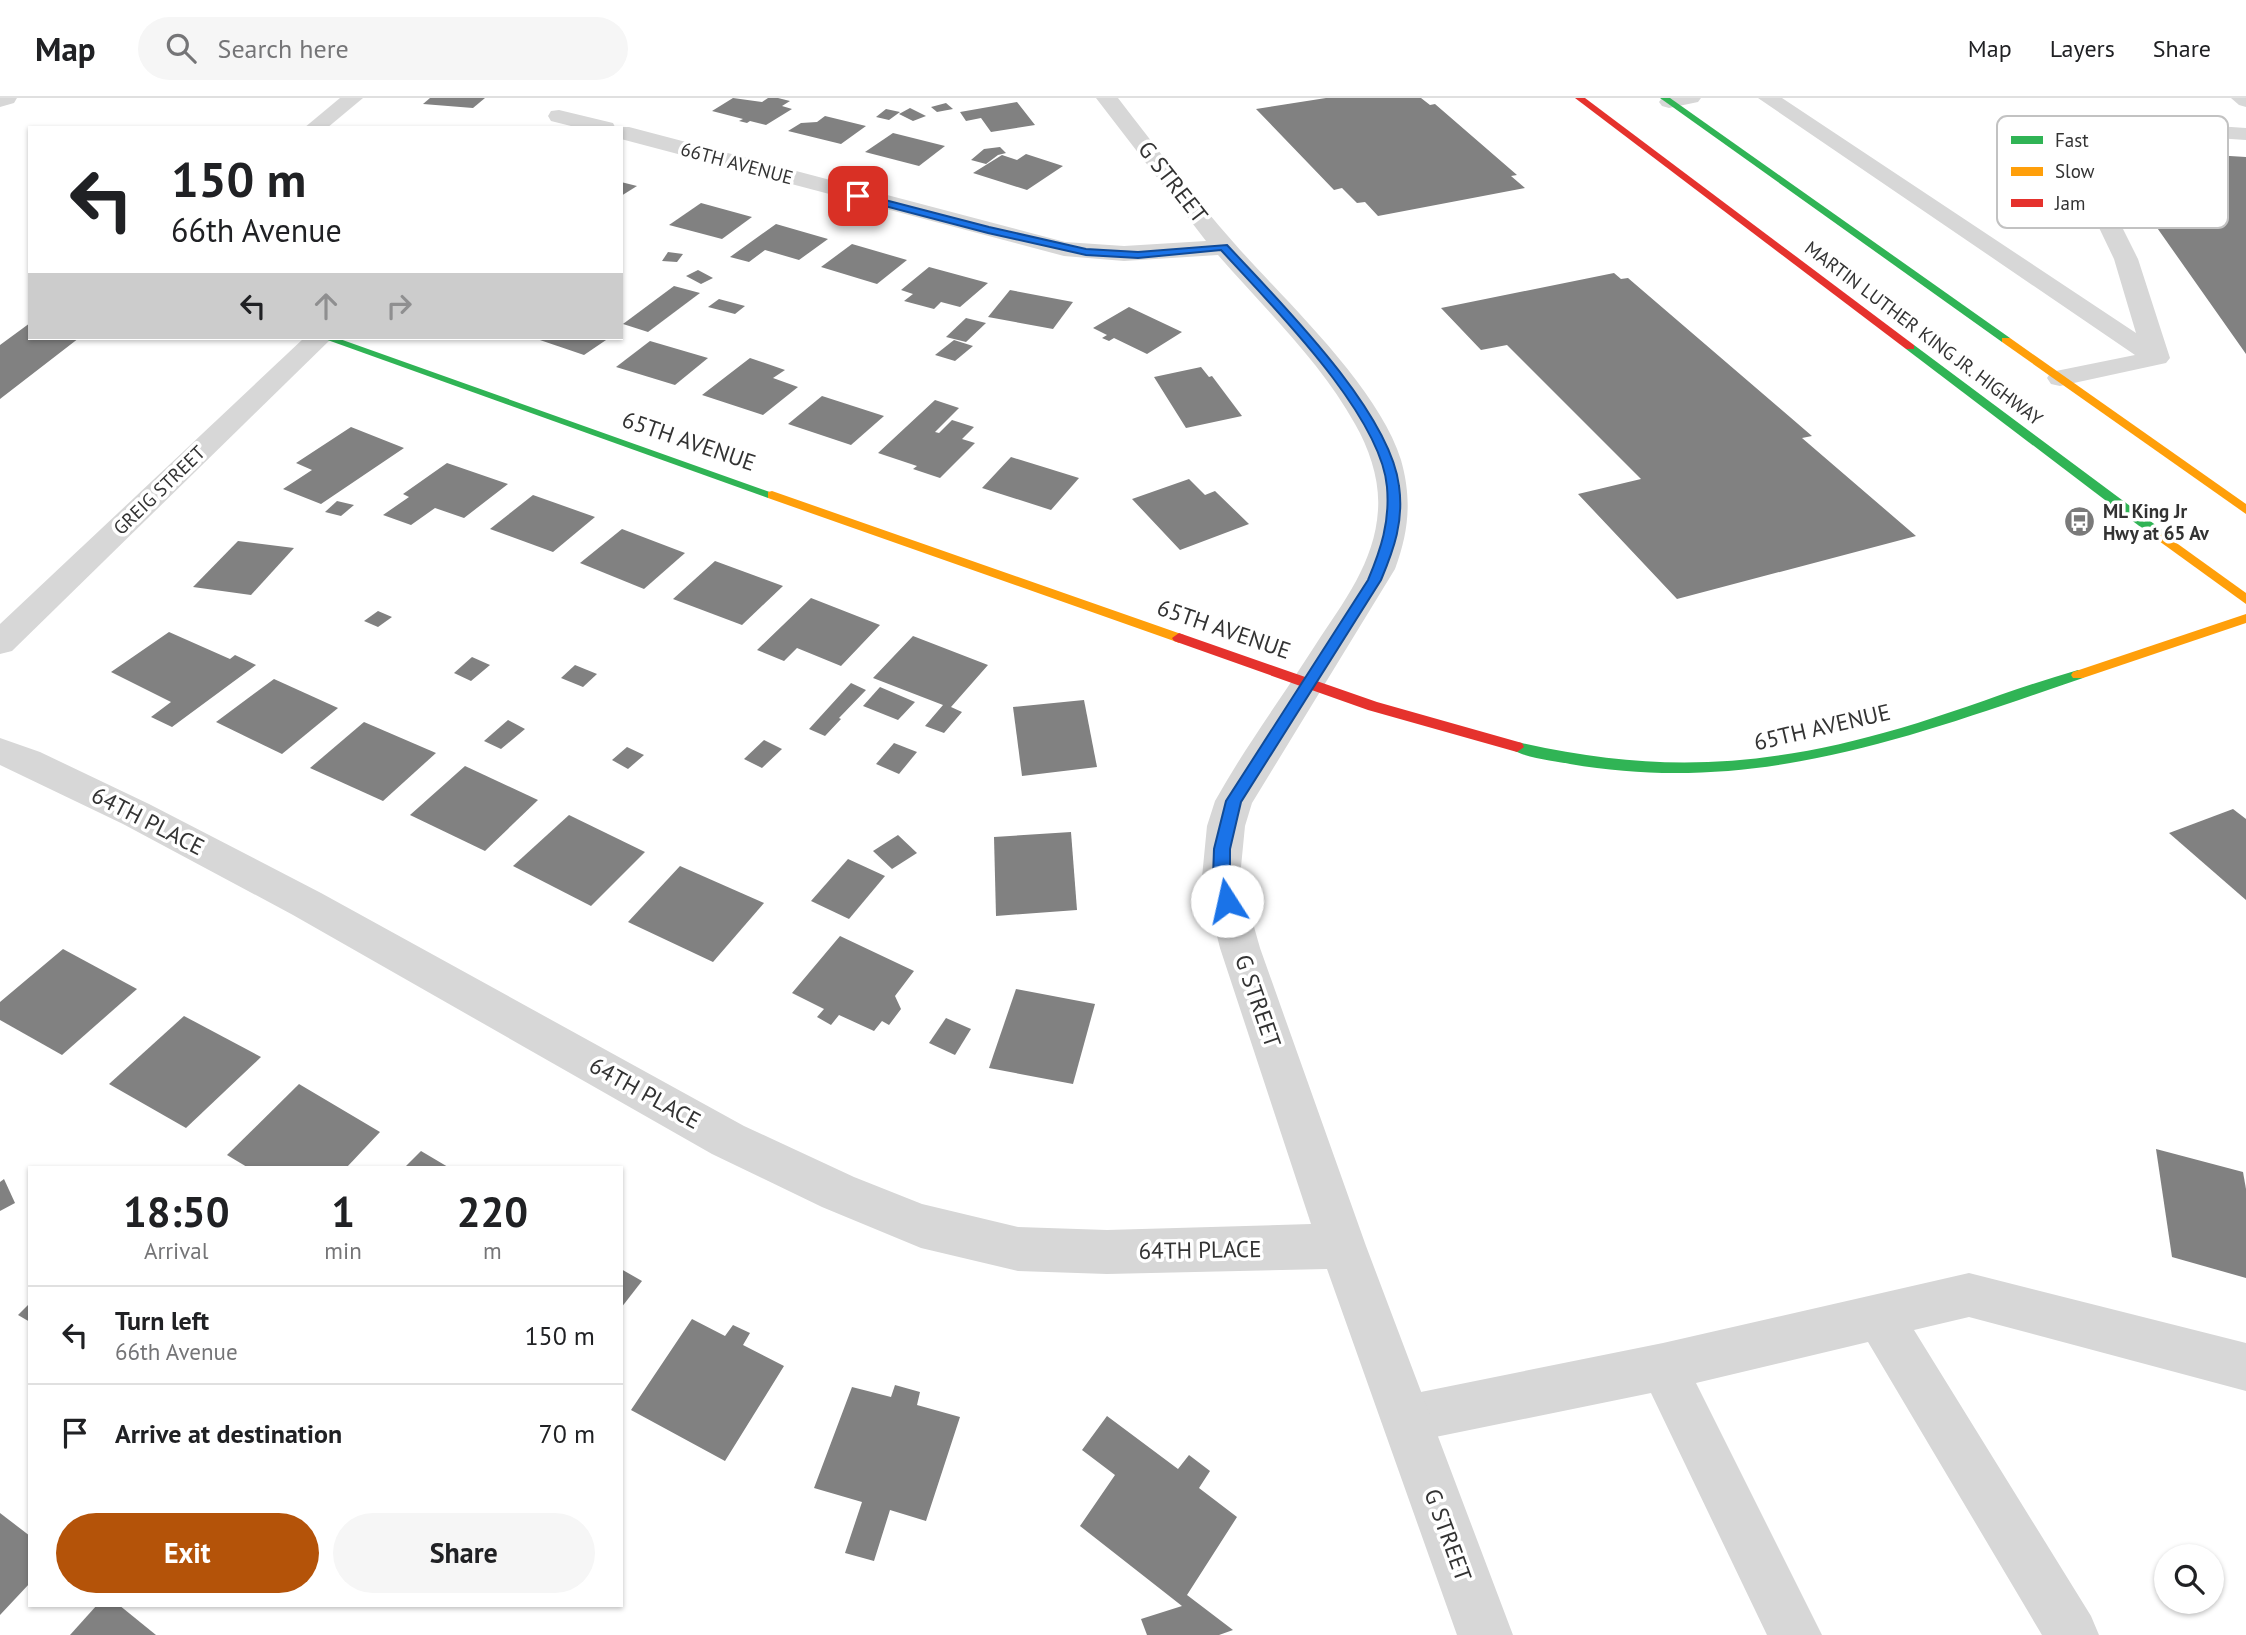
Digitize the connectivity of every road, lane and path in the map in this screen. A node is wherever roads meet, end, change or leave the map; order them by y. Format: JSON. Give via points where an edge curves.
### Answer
{"nodes":[{"id":1,"x":5,"y":98,"type":"edge"},
{"id":2,"x":353,"y":98,"type":"edge"},
{"id":3,"x":578,"y":98,"type":"edge"},
{"id":4,"x":1107,"y":98,"type":"edge"},
{"id":5,"x":1579,"y":98,"type":"edge"},
{"id":6,"x":1691,"y":98,"type":"edge"},
{"id":7,"x":1768,"y":98,"type":"edge"},
{"id":8,"x":2241,"y":98,"type":"edge"},
{"id":9,"x":1666,"y":100,"type":"edge"},
{"id":10,"x":0,"y":101,"type":"edge"},
{"id":11,"x":2246,"y":101,"type":"edge"},
{"id":12,"x":553,"y":122,"type":"edge"},
{"id":13,"x":317,"y":126,"type":"edge"},
{"id":14,"x":588,"y":126,"type":"edge"},
{"id":15,"x":623,"y":133,"type":"edge"},
{"id":16,"x":2228,"y":133,"type":"edge"},
{"id":17,"x":2246,"y":134,"type":"edge"},
{"id":18,"x":2111,"y":228,"type":"edge"},
{"id":19,"x":1223,"y":247,"type":"junction"},
{"id":20,"x":317,"y":340,"type":"edge"},
{"id":21,"x":333,"y":340,"type":"edge"},
{"id":22,"x":2157,"y":358,"type":"junction"},
{"id":23,"x":2060,"y":378,"type":"junction"},
{"id":24,"x":2246,"y":510,"type":"edge"},
{"id":25,"x":2246,"y":600,"type":"edge"},
{"id":26,"x":2246,"y":618,"type":"edge"},
{"id":27,"x":0,"y":643,"type":"edge"},
{"id":28,"x":1309,"y":683,"type":"junction"},
{"id":29,"x":0,"y":751,"type":"edge"},
{"id":30,"x":1342,"y":1246,"type":"junction"},
{"id":31,"x":1879,"y":1316,"type":"junction"},
{"id":32,"x":1663,"y":1367,"type":"junction"},
{"id":33,"x":2246,"y":1367,"type":"edge"},
{"id":34,"x":1406,"y":1419,"type":"junction"},
{"id":35,"x":1485,"y":1635,"type":"edge"},
{"id":36,"x":1795,"y":1635,"type":"edge"},
{"id":37,"x":2072,"y":1635,"type":"edge"}],
"edges":[{"from":1,"to":10,"type":"street"},
{"from":2,"to":13,"type":"lane"},
{"from":3,"to":12,"type":"street"},
{"from":4,"to":19,"type":"street","name":"G STREET"},
{"from":5,"to":25,"type":"main road","name":"MARTIN LUTHER KING JR. HIGHWAY"},
{"from":6,"to":9,"type":"lane"},
{"from":7,"to":22,"type":"lane"},
{"from":8,"to":11,"type":"lane"},
{"from":9,"to":23,"type":"main road","name":"MARTIN LUTHER KING JR. HIGHWAY"},
{"from":12,"to":14,"type":"street"},
{"from":15,"to":19,"type":"street","name":"66TH AVENUE","via":[[1064,248],[1138,255]]},
{"from":16,"to":17,"type":"lane"},
{"from":18,"to":22,"type":"lane","via":[[2126,259]]},
{"from":19,"to":28,"type":"street","name":"G STREET","via":[[1293,323],[1367,416],[1393,487],[1391,540],[1374,580]]},
{"from":20,"to":27,"type":"street","name":"GREIG STREET"},
{"from":21,"to":28,"type":"main road","name":"65TH AVENUE"},
{"from":22,"to":23,"type":"lane"},
{"from":23,"to":24,"type":"main road","name":"MARTIN LUTHER KING JR. HIGHWAY"},
{"from":26,"to":28,"type":"main road","name":"65TH AVENUE","via":[[1926,725],[1819,756],[1749,767],[1642,768],[1561,757],[1418,720]]},
{"from":28,"to":30,"type":"street","name":"G STREET","via":[[1234,801],[1224,838],[1222,877],[1240,948]]},
{"from":29,"to":30,"type":"street","name":"64TH PLACE","via":[[136,814],[307,904],[728,1140],[921,1226],[1018,1249],[1107,1252]]},
{"from":30,"to":34,"type":"street","name":"G STREET"},
{"from":31,"to":32,"type":"lane"},
{"from":31,"to":33,"type":"lane","via":[[1969,1295]]},
{"from":31,"to":37,"type":"lane"},
{"from":32,"to":34,"type":"lane"},
{"from":32,"to":36,"type":"lane"},
{"from":34,"to":35,"type":"street","name":"G STREET"}]}
